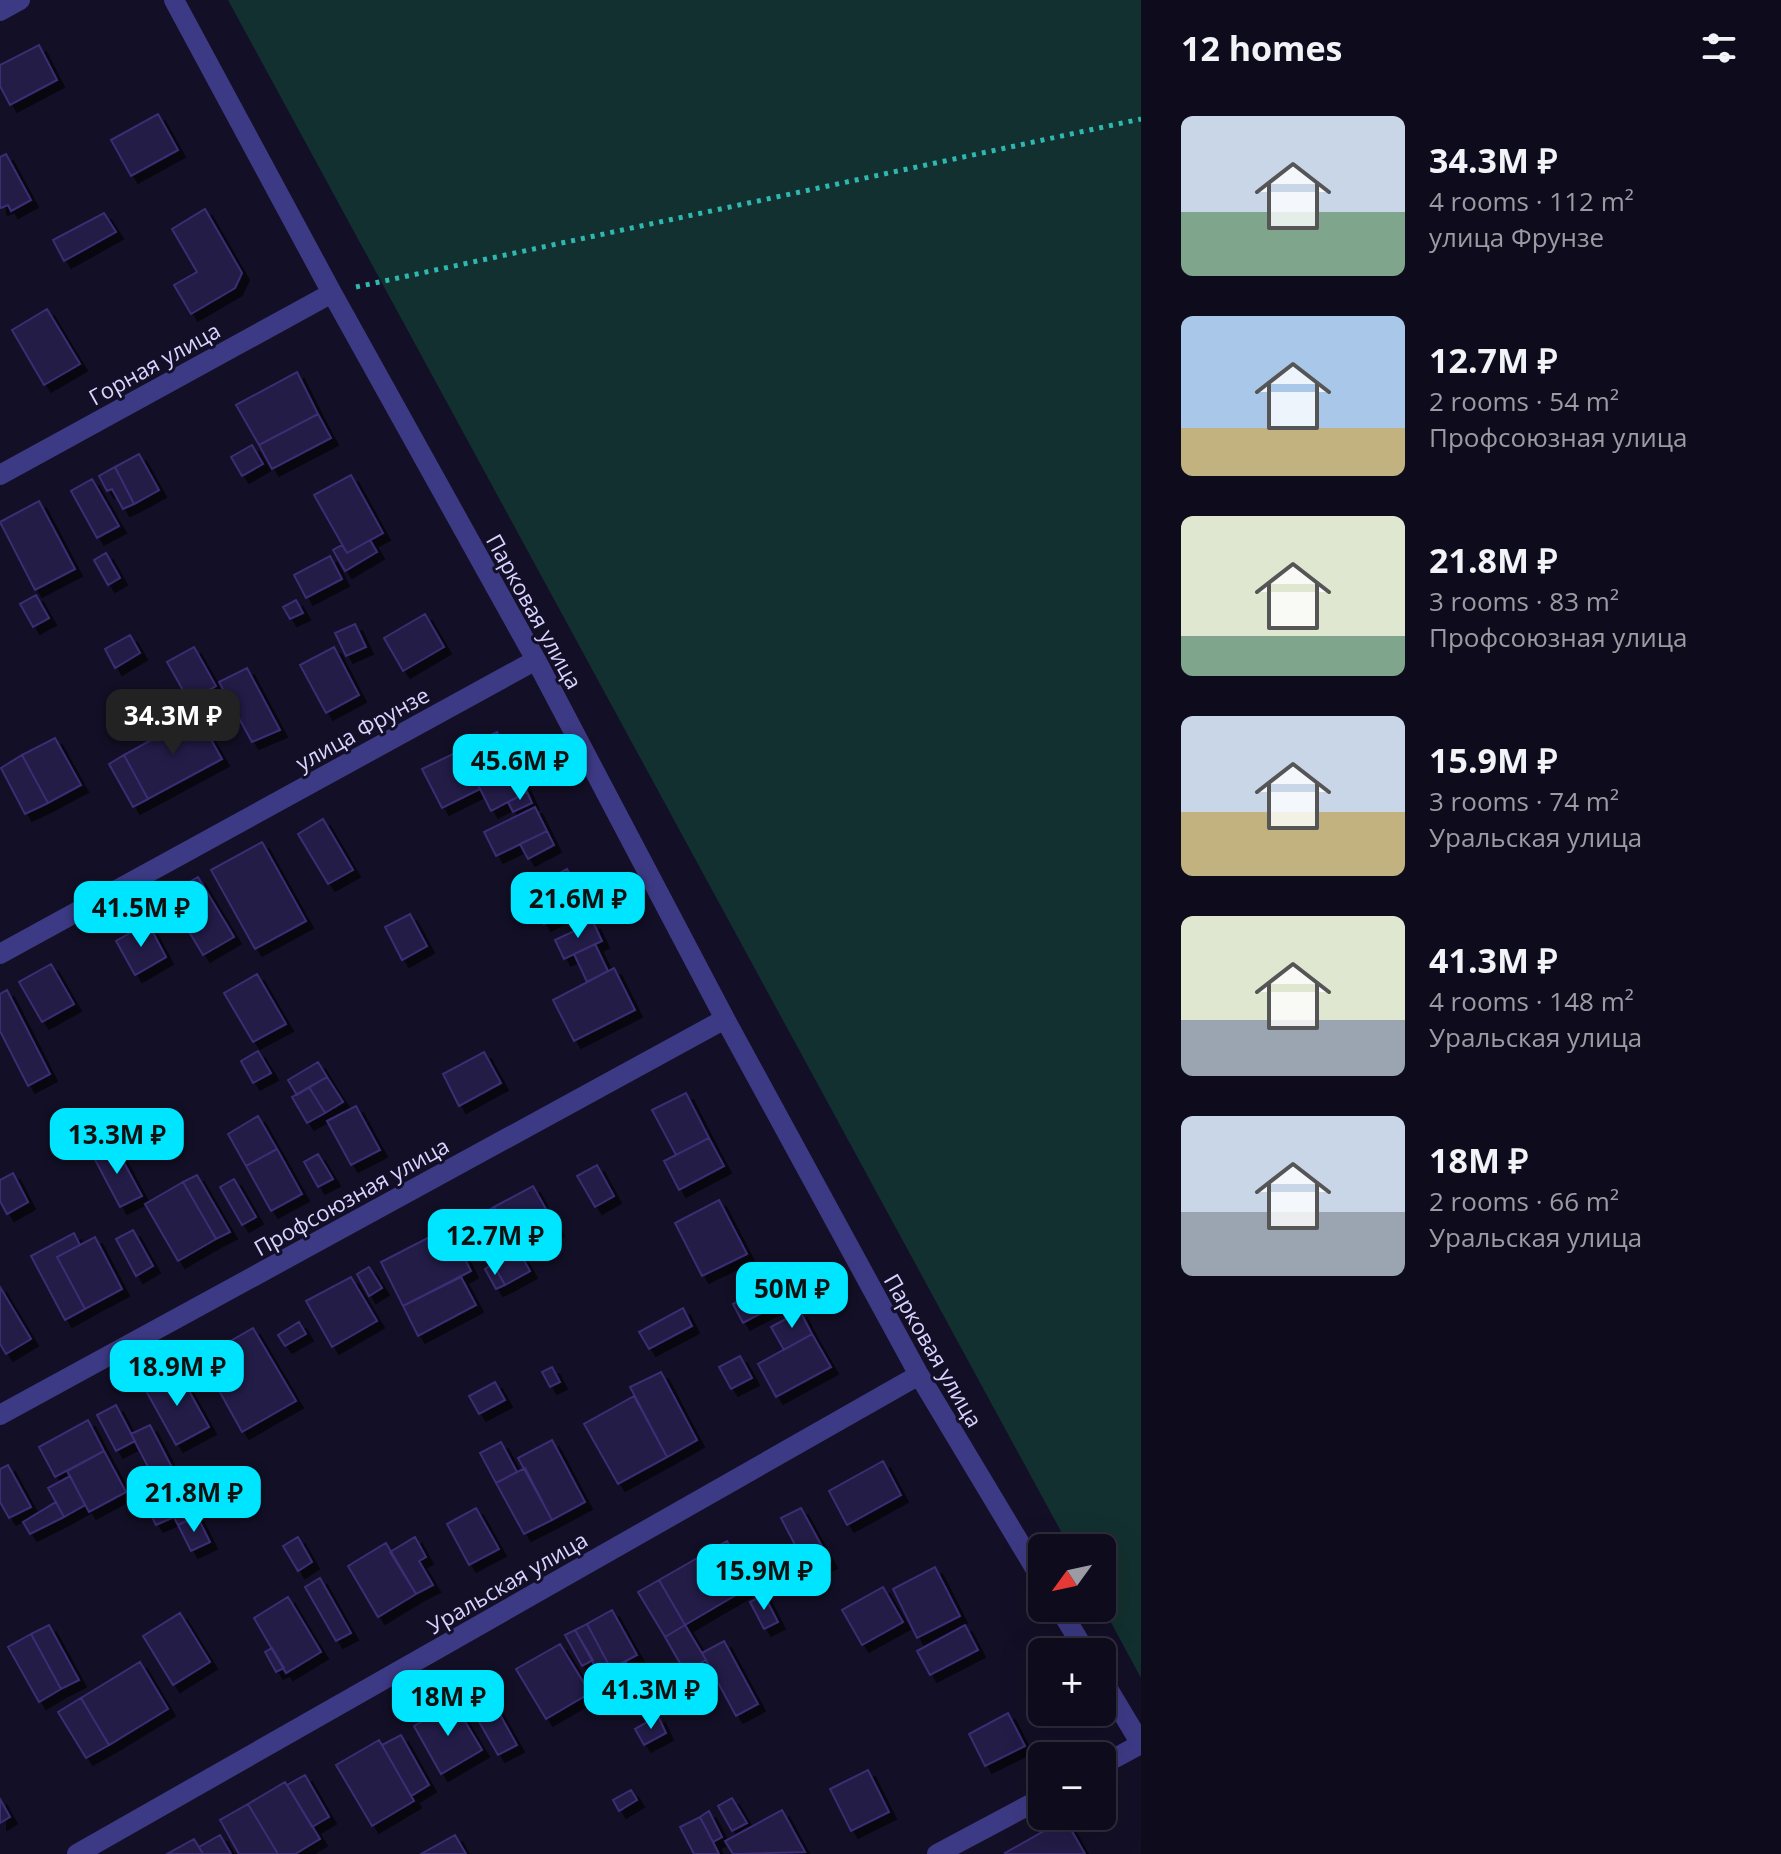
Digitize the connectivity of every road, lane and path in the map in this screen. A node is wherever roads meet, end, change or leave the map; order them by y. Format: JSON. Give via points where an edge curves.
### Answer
{"nodes":[{"id":1,"x":20,"y":0,"type":"edge"},
{"id":2,"x":174,"y":0,"type":"edge"},
{"id":3,"x":0,"y":11,"type":"edge"},
{"id":4,"x":1141,"y":119,"type":"edge"},
{"id":5,"x":332,"y":293,"type":"junction"},
{"id":6,"x":0,"y":475,"type":"edge"},
{"id":7,"x":536,"y":660,"type":"junction"},
{"id":8,"x":0,"y":954,"type":"edge"},
{"id":9,"x":725,"y":1019,"type":"junction"},
{"id":10,"x":919,"y":1375,"type":"junction"},
{"id":11,"x":0,"y":1415,"type":"edge"},
{"id":12,"x":1028,"y":1557,"type":"edge"},
{"id":13,"x":1116,"y":1702,"type":"edge"},
{"id":14,"x":1141,"y":1744,"type":"edge"},
{"id":15,"x":1116,"y":1757,"type":"edge"},
{"id":16,"x":1028,"y":1805,"type":"edge"},
{"id":17,"x":77,"y":1854,"type":"edge"},
{"id":18,"x":937,"y":1854,"type":"edge"}],
"edges":[{"from":1,"to":3,"type":"street"},
{"from":2,"to":5,"type":"street","name":"Парковая улица"},
{"from":4,"to":5,"type":"path"},
{"from":5,"to":6,"type":"street","name":"Горная улица"},
{"from":5,"to":7,"type":"street","name":"Парковая улица"},
{"from":7,"to":8,"type":"street","name":"улица Фрунзе"},
{"from":7,"to":9,"type":"street","name":"Парковая улица"},
{"from":9,"to":10,"type":"street","name":"Парковая улица"},
{"from":9,"to":11,"type":"street","name":"Профсоюзная улица"},
{"from":10,"to":12,"type":"street","name":"Парковая улица"},
{"from":10,"to":17,"type":"street","name":"Уральская улица"},
{"from":13,"to":14,"type":"street"},
{"from":14,"to":15,"type":"street"},
{"from":16,"to":18,"type":"street"}]}
